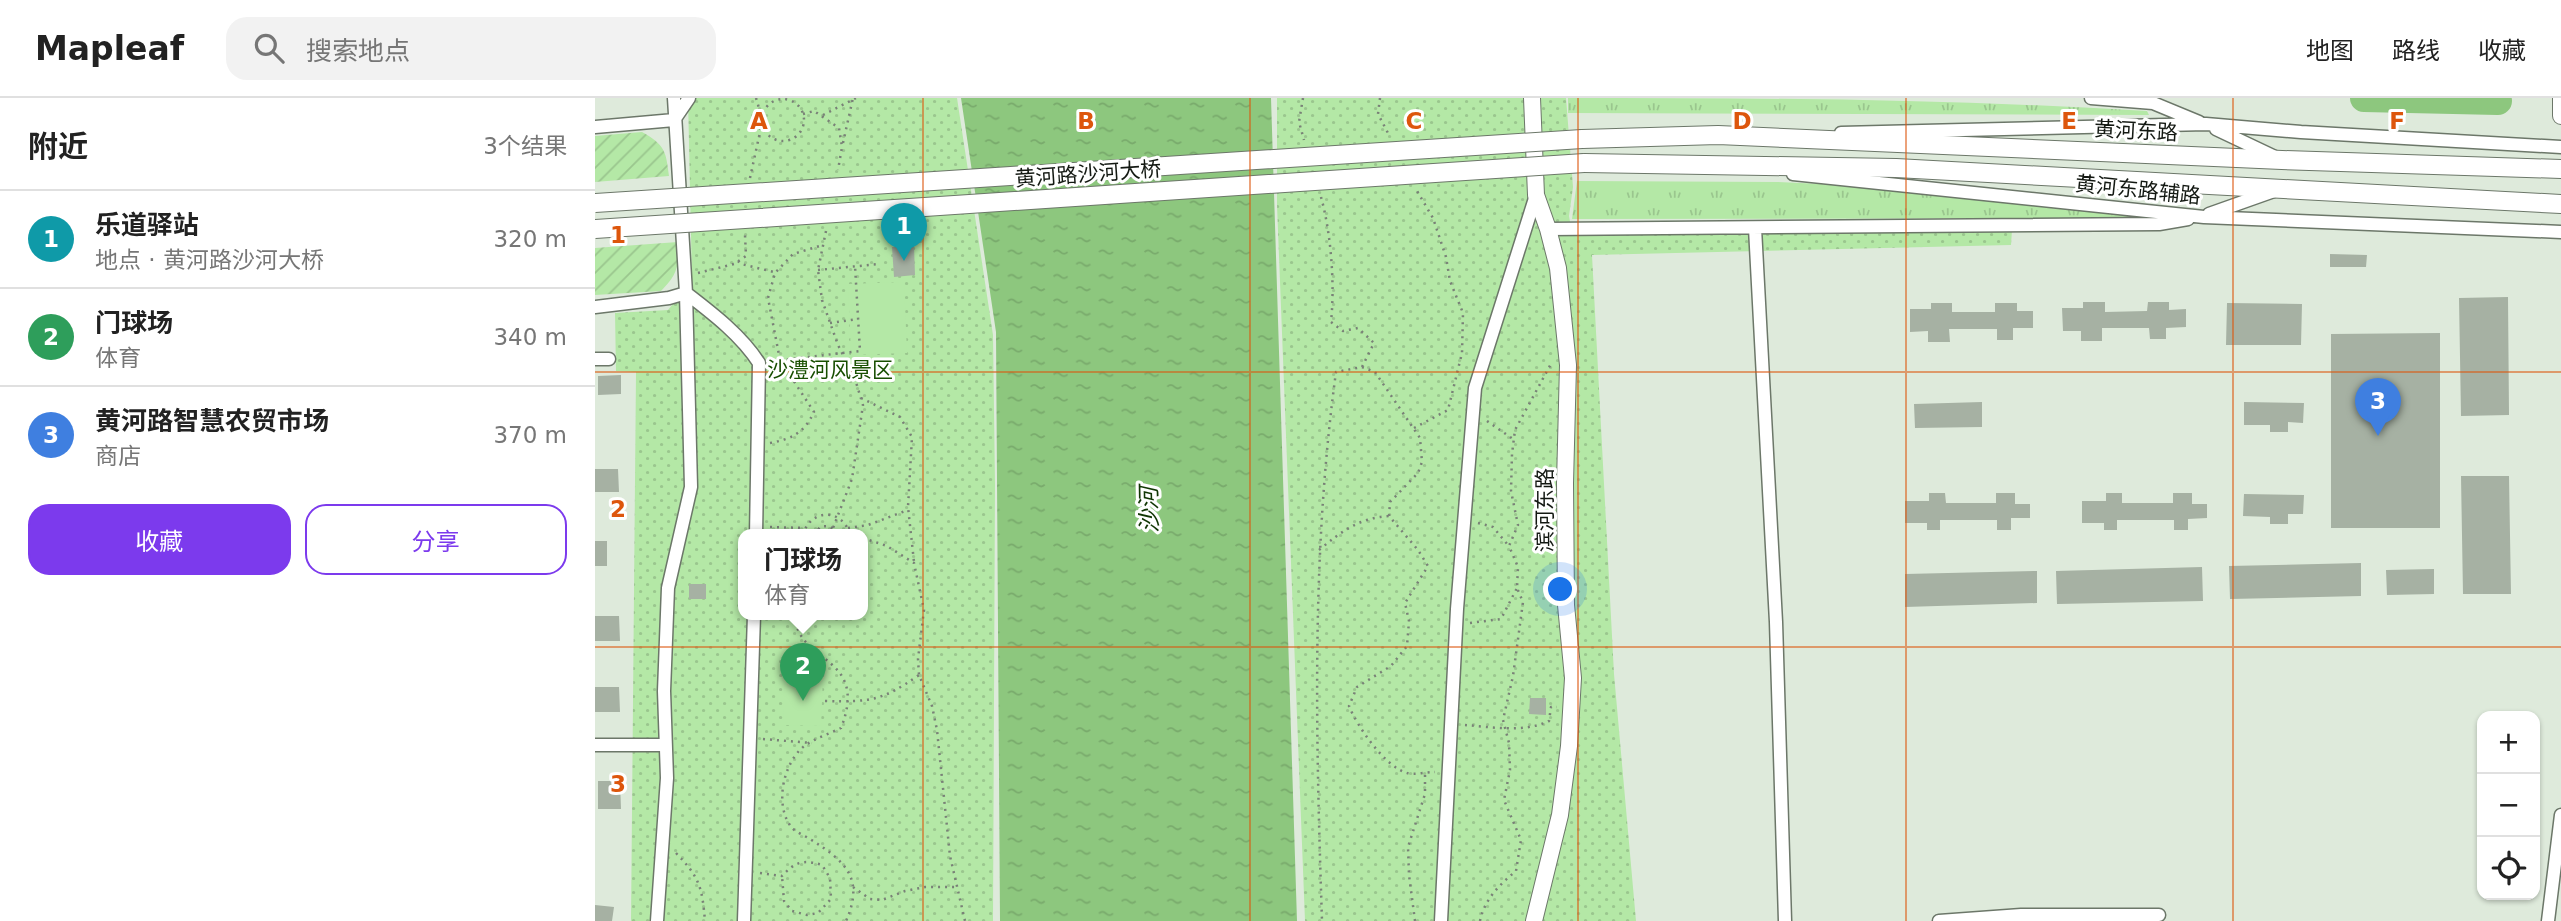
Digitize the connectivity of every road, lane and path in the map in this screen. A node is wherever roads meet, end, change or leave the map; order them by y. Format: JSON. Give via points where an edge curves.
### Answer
{"nodes":[{"id":1,"x":674,"y":98,"type":"edge"},
{"id":2,"x":689,"y":98,"type":"edge"},
{"id":3,"x":757,"y":98,"type":"edge"},
{"id":4,"x":1303,"y":98,"type":"edge"},
{"id":5,"x":1380,"y":98,"type":"edge"},
{"id":6,"x":1532,"y":98,"type":"edge"},
{"id":7,"x":2091,"y":98,"type":"edge"},
{"id":8,"x":2561,"y":98,"type":"edge"},
{"id":9,"x":775,"y":99,"type":"edge"},
{"id":10,"x":854,"y":99,"type":"edge"},
{"id":11,"x":2171,"y":104,"type":"edge"},
{"id":12,"x":803,"y":114,"type":"junction"},
{"id":13,"x":823,"y":115,"type":"junction"},
{"id":14,"x":762,"y":116,"type":"junction"},
{"id":15,"x":2561,"y":116,"type":"edge"},
{"id":16,"x":674,"y":120,"type":"junction"},
{"id":17,"x":762,"y":123,"type":"junction"},
{"id":18,"x":2206,"y":124,"type":"junction"},
{"id":19,"x":595,"y":127,"type":"edge"},
{"id":20,"x":1717,"y":135,"type":"junction"},
{"id":21,"x":1389,"y":136,"type":"dead end"},
{"id":22,"x":1582,"y":139,"type":"joint"},
{"id":23,"x":842,"y":147,"type":"junction"},
{"id":24,"x":2561,"y":147,"type":"edge"},
{"id":25,"x":1306,"y":148,"type":"dead end"},
{"id":26,"x":2282,"y":160,"type":"junction"},
{"id":27,"x":1713,"y":165,"type":"junction"},
{"id":28,"x":2561,"y":170,"type":"edge"},
{"id":29,"x":838,"y":173,"type":"dead end"},
{"id":30,"x":751,"y":174,"type":"dead end"},
{"id":31,"x":1412,"y":181,"type":"dead end"},
{"id":32,"x":1318,"y":186,"type":"dead end"},
{"id":33,"x":2282,"y":188,"type":"junction"},
{"id":34,"x":1536,"y":195,"type":"junction"},
{"id":35,"x":595,"y":203,"type":"edge"},
{"id":36,"x":2561,"y":204,"type":"edge"},
{"id":37,"x":2203,"y":216,"type":"junction"},
{"id":38,"x":828,"y":221,"type":"dead end"},
{"id":39,"x":1755,"y":228,"type":"junction"},
{"id":40,"x":595,"y":229,"type":"edge"},
{"id":41,"x":1548,"y":229,"type":"junction"},
{"id":42,"x":2561,"y":232,"type":"edge"},
{"id":43,"x":745,"y":238,"type":"dead end"},
{"id":44,"x":823,"y":245,"type":"junction"},
{"id":45,"x":738,"y":261,"type":"junction"},
{"id":46,"x":879,"y":264,"type":"dead end"},
{"id":47,"x":855,"y":266,"type":"junction"},
{"id":48,"x":818,"y":270,"type":"junction"},
{"id":49,"x":775,"y":273,"type":"junction"},
{"id":50,"x":686,"y":289,"type":"junction"},
{"id":51,"x":595,"y":307,"type":"edge"},
{"id":52,"x":858,"y":318,"type":"junction"},
{"id":53,"x":830,"y":323,"type":"junction"},
{"id":54,"x":843,"y":353,"type":"junction"},
{"id":55,"x":1567,"y":353,"type":"junction"},
{"id":56,"x":595,"y":359,"type":"edge"},
{"id":57,"x":609,"y":359,"type":"dead end"},
{"id":58,"x":780,"y":360,"type":"junction"},
{"id":59,"x":759,"y":363,"type":"junction"},
{"id":60,"x":1362,"y":367,"type":"junction"},
{"id":61,"x":861,"y":398,"type":"junction"},
{"id":62,"x":1473,"y":411,"type":"junction"},
{"id":63,"x":1414,"y":428,"type":"junction"},
{"id":64,"x":1513,"y":439,"type":"junction"},
{"id":65,"x":758,"y":445,"type":"junction"},
{"id":66,"x":908,"y":510,"type":"junction"},
{"id":67,"x":1389,"y":516,"type":"junction"},
{"id":68,"x":838,"y":517,"type":"junction"},
{"id":69,"x":1464,"y":519,"type":"junction"},
{"id":70,"x":805,"y":528,"type":"joint"},
{"id":71,"x":833,"y":528,"type":"joint"},
{"id":72,"x":848,"y":528,"type":"joint"},
{"id":73,"x":756,"y":529,"type":"edge"},
{"id":74,"x":789,"y":529,"type":"edge"},
{"id":75,"x":819,"y":529,"type":"edge"},
{"id":76,"x":868,"y":540,"type":"edge"},
{"id":77,"x":1509,"y":546,"type":"junction"},
{"id":78,"x":1319,"y":550,"type":"junction"},
{"id":79,"x":914,"y":563,"type":"junction"},
{"id":80,"x":1517,"y":588,"type":"junction"},
{"id":81,"x":754,"y":620,"type":"edge"},
{"id":82,"x":795,"y":620,"type":"edge"},
{"id":83,"x":1456,"y":625,"type":"junction"},
{"id":84,"x":919,"y":675,"type":"junction"},
{"id":85,"x":825,"y":701,"type":"dead end"},
{"id":86,"x":848,"y":701,"type":"junction"},
{"id":87,"x":1571,"y":709,"type":"junction"},
{"id":88,"x":1451,"y":723,"type":"junction"},
{"id":89,"x":1503,"y":728,"type":"junction"},
{"id":90,"x":751,"y":738,"type":"junction"},
{"id":91,"x":812,"y":743,"type":"junction"},
{"id":92,"x":665,"y":745,"type":"junction"},
{"id":93,"x":595,"y":746,"type":"edge"},
{"id":94,"x":1425,"y":772,"type":"junction"},
{"id":95,"x":1449,"y":773,"type":"junction"},
{"id":96,"x":2561,"y":818,"type":"edge"},
{"id":97,"x":664,"y":842,"type":"junction"},
{"id":98,"x":746,"y":872,"type":"junction"},
{"id":99,"x":782,"y":876,"type":"junction"},
{"id":100,"x":853,"y":887,"type":"junction"},
{"id":101,"x":958,"y":887,"type":"junction"},
{"id":102,"x":2159,"y":915,"type":"dead end"},
{"id":103,"x":657,"y":921,"type":"edge"},
{"id":104,"x":705,"y":921,"type":"edge"},
{"id":105,"x":744,"y":921,"type":"edge"},
{"id":106,"x":846,"y":921,"type":"edge"},
{"id":107,"x":965,"y":921,"type":"edge"},
{"id":108,"x":1322,"y":921,"type":"edge"},
{"id":109,"x":1415,"y":921,"type":"edge"},
{"id":110,"x":1441,"y":921,"type":"edge"},
{"id":111,"x":1480,"y":921,"type":"edge"},
{"id":112,"x":1534,"y":921,"type":"edge"},
{"id":113,"x":1785,"y":921,"type":"edge"},
{"id":114,"x":1939,"y":921,"type":"edge"},
{"id":115,"x":2548,"y":921,"type":"edge"}],
"edges":[{"from":1,"to":16,"type":"street"},
{"from":2,"to":16,"type":"street"},
{"from":3,"to":14,"type":"path"},
{"from":4,"to":25,"type":"path","via":[[1299,122]]},
{"from":5,"to":21,"type":"path","via":[[1378,114]]},
{"from":6,"to":34,"type":"street","name":"滨河东路"},
{"from":7,"to":11,"type":"street"},
{"from":8,"to":15,"type":"street"},
{"from":9,"to":12,"type":"path","via":[[795,103]]},
{"from":9,"to":14,"type":"path"},
{"from":10,"to":13,"type":"path"},
{"from":10,"to":23,"type":"path"},
{"from":11,"to":18,"type":"street"},
{"from":12,"to":13,"type":"path","via":[[814,111]]},
{"from":12,"to":17,"type":"path","via":[[799,133],[787,140],[774,139]]},
{"from":13,"to":23,"type":"path","via":[[839,128]]},
{"from":14,"to":17,"type":"path"},
{"from":16,"to":19,"type":"street"},
{"from":16,"to":50,"type":"street"},
{"from":17,"to":30,"type":"path"},
{"from":18,"to":20,"type":"street"},
{"from":18,"to":24,"type":"street"},
{"from":18,"to":26,"type":"street"},
{"from":20,"to":22,"type":"main road","name":"黄河东路"},
{"from":20,"to":26,"type":"main road","name":"黄河东路"},
{"from":22,"to":35,"type":"main road","name":"黄河路沙河大桥","bridge":true},
{"from":23,"to":29,"type":"path"},
{"from":26,"to":28,"type":"main road","name":"黄河东路"},
{"from":27,"to":33,"type":"main road","via":[[1896,168]]},
{"from":27,"to":37,"type":"street","name":"黄河东路辅路"},
{"from":27,"to":40,"type":"main road","name":"黄河路沙河大桥","bridge":true,"via":[[1584,163]]},
{"from":31,"to":63,"type":"path","via":[[1433,218],[1463,313],[1462,353],[1448,410]]},
{"from":32,"to":60,"type":"path","via":[[1334,299],[1331,322],[1343,331],[1358,328],[1374,343]]},
{"from":33,"to":36,"type":"main road"},
{"from":33,"to":37,"type":"street"},
{"from":34,"to":41,"type":"street","name":"滨河东路"},
{"from":34,"to":62,"type":"street","via":[[1475,388]]},
{"from":37,"to":39,"type":"street","via":[[2159,224]]},
{"from":37,"to":42,"type":"street","name":"黄河东路辅路"},
{"from":38,"to":44,"type":"path"},
{"from":39,"to":41,"type":"street"},
{"from":39,"to":113,"type":"street","via":[[1776,622]]},
{"from":41,"to":55,"type":"street","name":"滨河东路","via":[[1558,268]]},
{"from":43,"to":45,"type":"path","via":[[746,256]]},
{"from":44,"to":48,"type":"path"},
{"from":44,"to":49,"type":"path","via":[[793,254]]},
{"from":45,"to":49,"type":"path"},
{"from":45,"to":50,"type":"path","via":[[697,274]]},
{"from":46,"to":47,"type":"path"},
{"from":47,"to":48,"type":"path"},
{"from":47,"to":52,"type":"path"},
{"from":48,"to":53,"type":"path"},
{"from":49,"to":58,"type":"path","via":[[768,298]]},
{"from":50,"to":51,"type":"street","via":[[669,298]]},
{"from":50,"to":59,"type":"street"},
{"from":50,"to":92,"type":"street","via":[[691,487],[668,588]]},
{"from":52,"to":53,"type":"path"},
{"from":52,"to":54,"type":"path","via":[[860,351]]},
{"from":53,"to":54,"type":"path"},
{"from":54,"to":58,"type":"path"},
{"from":54,"to":61,"type":"path"},
{"from":55,"to":64,"type":"path","via":[[1552,361]]},
{"from":55,"to":87,"type":"street","name":"滨河东路","via":[[1566,605]]},
{"from":56,"to":57,"type":"street"},
{"from":58,"to":59,"type":"path"},
{"from":58,"to":65,"type":"path","via":[[814,412],[790,440]]},
{"from":59,"to":65,"type":"street"},
{"from":60,"to":63,"type":"path","via":[[1375,372]]},
{"from":60,"to":78,"type":"path","via":[[1336,373]]},
{"from":61,"to":66,"type":"path","via":[[899,416],[912,437]]},
{"from":61,"to":68,"type":"path","via":[[860,438]]},
{"from":62,"to":64,"type":"path"},
{"from":62,"to":69,"type":"street"},
{"from":63,"to":67,"type":"path","via":[[1420,438],[1422,462],[1390,502]]},
{"from":64,"to":77,"type":"path","via":[[1511,491],[1518,525]]},
{"from":65,"to":73,"type":"street"},
{"from":66,"to":72,"type":"path"},
{"from":66,"to":79,"type":"path"},
{"from":67,"to":78,"type":"path","via":[[1368,517]]},
{"from":67,"to":94,"type":"path","via":[[1428,566],[1405,603],[1407,646],[1391,666],[1357,687],[1349,706],[1357,725],[1381,754],[1406,773]]},
{"from":68,"to":70,"type":"path","via":[[822,514]]},
{"from":68,"to":71,"type":"path"},
{"from":68,"to":72,"type":"path"},
{"from":69,"to":77,"type":"path","via":[[1493,527]]},
{"from":69,"to":83,"type":"street"},
{"from":70,"to":74,"type":"path"},
{"from":71,"to":75,"type":"path"},
{"from":76,"to":79,"type":"path"},
{"from":77,"to":80,"type":"path","via":[[1518,567]]},
{"from":78,"to":108,"type":"path","via":[[1316,738]]},
{"from":79,"to":84,"type":"path","via":[[924,610]]},
{"from":80,"to":83,"type":"path","via":[[1501,619]]},
{"from":80,"to":89,"type":"path","via":[[1523,602]]},
{"from":81,"to":90,"type":"street"},
{"from":82,"to":86,"type":"path","via":[[803,639],[843,675]]},
{"from":83,"to":88,"type":"street"},
{"from":84,"to":86,"type":"path","via":[[893,693]]},
{"from":84,"to":101,"type":"path","via":[[937,730],[950,856]]},
{"from":85,"to":86,"type":"path"},
{"from":86,"to":91,"type":"path","via":[[841,729]]},
{"from":87,"to":89,"type":"path","via":[[1551,707],[1549,721],[1538,726]]},
{"from":87,"to":112,"type":"street","name":"滨河东路","via":[[1560,815]]},
{"from":88,"to":89,"type":"path"},
{"from":88,"to":95,"type":"street"},
{"from":89,"to":111,"type":"path","via":[[1510,770],[1504,800],[1521,840],[1516,871],[1501,884]]},
{"from":90,"to":91,"type":"path"},
{"from":90,"to":98,"type":"street"},
{"from":91,"to":100,"type":"path","via":[[801,748],[786,773],[783,810],[792,828],[847,867]]},
{"from":92,"to":93,"type":"street"},
{"from":92,"to":97,"type":"street"},
{"from":94,"to":95,"type":"path"},
{"from":94,"to":109,"type":"path","via":[[1425,794],[1408,847]]},
{"from":95,"to":110,"type":"street"},
{"from":96,"to":115,"type":"street"},
{"from":97,"to":103,"type":"street"},
{"from":97,"to":104,"type":"path","via":[[703,889]]},
{"from":98,"to":99,"type":"path"},
{"from":98,"to":105,"type":"street"},
{"from":99,"to":99,"type":"path","via":[[794,863],[822,865],[830,878],[831,899],[818,913],[792,911],[785,901]]},
{"from":100,"to":101,"type":"path","via":[[870,899],[882,900],[925,887]]},
{"from":100,"to":106,"type":"path","via":[[854,904]]},
{"from":101,"to":107,"type":"path"},
{"from":102,"to":114,"type":"street","via":[[2021,915]]}]}
